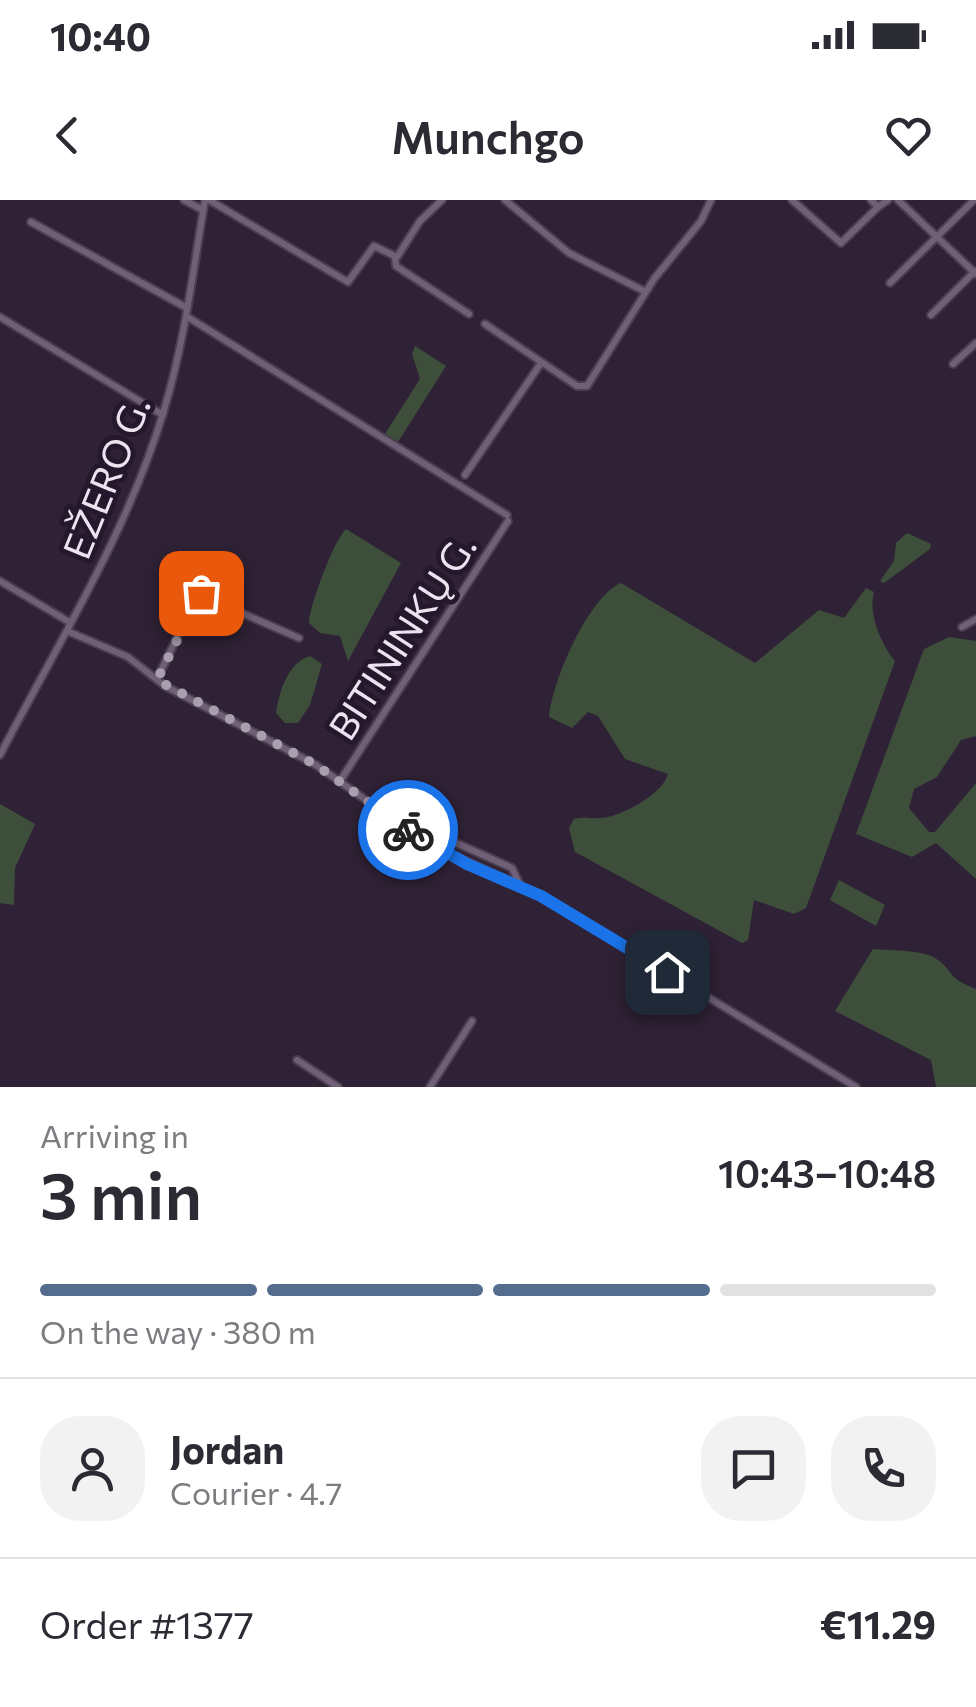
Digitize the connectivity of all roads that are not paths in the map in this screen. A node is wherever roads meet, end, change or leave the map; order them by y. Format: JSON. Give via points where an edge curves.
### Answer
{"nodes":[{"id":1,"x":184,"y":200,"type":"edge"},
{"id":2,"x":207,"y":200,"type":"edge"},
{"id":3,"x":442,"y":200,"type":"edge"},
{"id":4,"x":505,"y":200,"type":"edge"},
{"id":5,"x":711,"y":200,"type":"edge"},
{"id":6,"x":792,"y":200,"type":"edge"},
{"id":7,"x":871,"y":200,"type":"edge"},
{"id":8,"x":888,"y":200,"type":"edge"},
{"id":9,"x":898,"y":200,"type":"edge"},
{"id":10,"x":974,"y":200,"type":"edge"},
{"id":11,"x":878,"y":206,"type":"junction"},
{"id":12,"x":203,"y":210,"type":"junction"},
{"id":13,"x":31,"y":222,"type":"dead end"},
{"id":14,"x":939,"y":236,"type":"junction"},
{"id":15,"x":396,"y":258,"type":"junction"},
{"id":16,"x":975,"y":272,"type":"edge"},
{"id":17,"x":890,"y":283,"type":"dead end"},
{"id":18,"x":646,"y":292,"type":"junction"},
{"id":19,"x":186,"y":312,"type":"junction"},
{"id":20,"x":469,"y":314,"type":"dead end"},
{"id":21,"x":930,"y":315,"type":"dead end"},
{"id":22,"x":0,"y":318,"type":"edge"},
{"id":23,"x":485,"y":324,"type":"dead end"},
{"id":24,"x":976,"y":343,"type":"edge"},
{"id":25,"x":540,"y":364,"type":"junction"},
{"id":26,"x":953,"y":364,"type":"dead end"},
{"id":27,"x":163,"y":415,"type":"junction"},
{"id":28,"x":466,"y":476,"type":"dead end"},
{"id":29,"x":0,"y":580,"type":"edge"},
{"id":30,"x":976,"y":619,"type":"edge"},
{"id":31,"x":72,"y":622,"type":"junction"},
{"id":32,"x":962,"y":627,"type":"dead end"},
{"id":33,"x":67,"y":631,"type":"junction"},
{"id":34,"x":299,"y":638,"type":"dead end"},
{"id":35,"x":157,"y":680,"type":"junction"},
{"id":36,"x":0,"y":755,"type":"edge"},
{"id":37,"x":340,"y":781,"type":"junction"},
{"id":38,"x":392,"y":815,"type":"junction"},
{"id":39,"x":520,"y":885,"type":"junction"},
{"id":40,"x":472,"y":1021,"type":"dead end"},
{"id":41,"x":297,"y":1060,"type":"dead end"},
{"id":42,"x":338,"y":1087,"type":"edge"},
{"id":43,"x":430,"y":1087,"type":"edge"},
{"id":44,"x":856,"y":1087,"type":"edge"}],
"edges":[{"from":1,"to":12,"type":"street"},
{"from":2,"to":12,"type":"street","name":"EŽERO G."},
{"from":2,"to":15,"type":"street","via":[[348,282],[374,246]]},
{"from":3,"to":15,"type":"street"},
{"from":4,"to":18,"type":"street","via":[[569,253]]},
{"from":5,"to":18,"type":"street"},
{"from":6,"to":11,"type":"street","via":[[840,244]]},
{"from":7,"to":11,"type":"street"},
{"from":8,"to":11,"type":"street"},
{"from":9,"to":14,"type":"street"},
{"from":10,"to":14,"type":"street"},
{"from":12,"to":19,"type":"street","name":"EŽERO G."},
{"from":13,"to":19,"type":"street"},
{"from":14,"to":16,"type":"street"},
{"from":14,"to":17,"type":"street"},
{"from":15,"to":20,"type":"street","via":[[396,266]]},
{"from":16,"to":21,"type":"street"},
{"from":18,"to":25,"type":"street","via":[[587,386]]},
{"from":19,"to":27,"type":"street","name":"EŽERO G."},
{"from":19,"to":37,"type":"street","name":"BITININKŲ G.","via":[[507,518]]},
{"from":22,"to":27,"type":"street"},
{"from":23,"to":25,"type":"street"},
{"from":24,"to":26,"type":"street"},
{"from":25,"to":28,"type":"street"},
{"from":27,"to":31,"type":"street","name":"EŽERO G."},
{"from":29,"to":31,"type":"street"},
{"from":30,"to":32,"type":"street"},
{"from":31,"to":33,"type":"street","name":"EŽERO G."},
{"from":33,"to":35,"type":"street","via":[[128,657]]},
{"from":33,"to":36,"type":"street","name":"EŽERO G."},
{"from":34,"to":35,"type":"street","via":[[198,594]]},
{"from":35,"to":37,"type":"street"},
{"from":37,"to":38,"type":"street"},
{"from":38,"to":39,"type":"street","via":[[429,844]]},
{"from":38,"to":39,"type":"street","via":[[512,868]]},
{"from":39,"to":44,"type":"street"},
{"from":40,"to":43,"type":"street"},
{"from":41,"to":42,"type":"street"}]}
